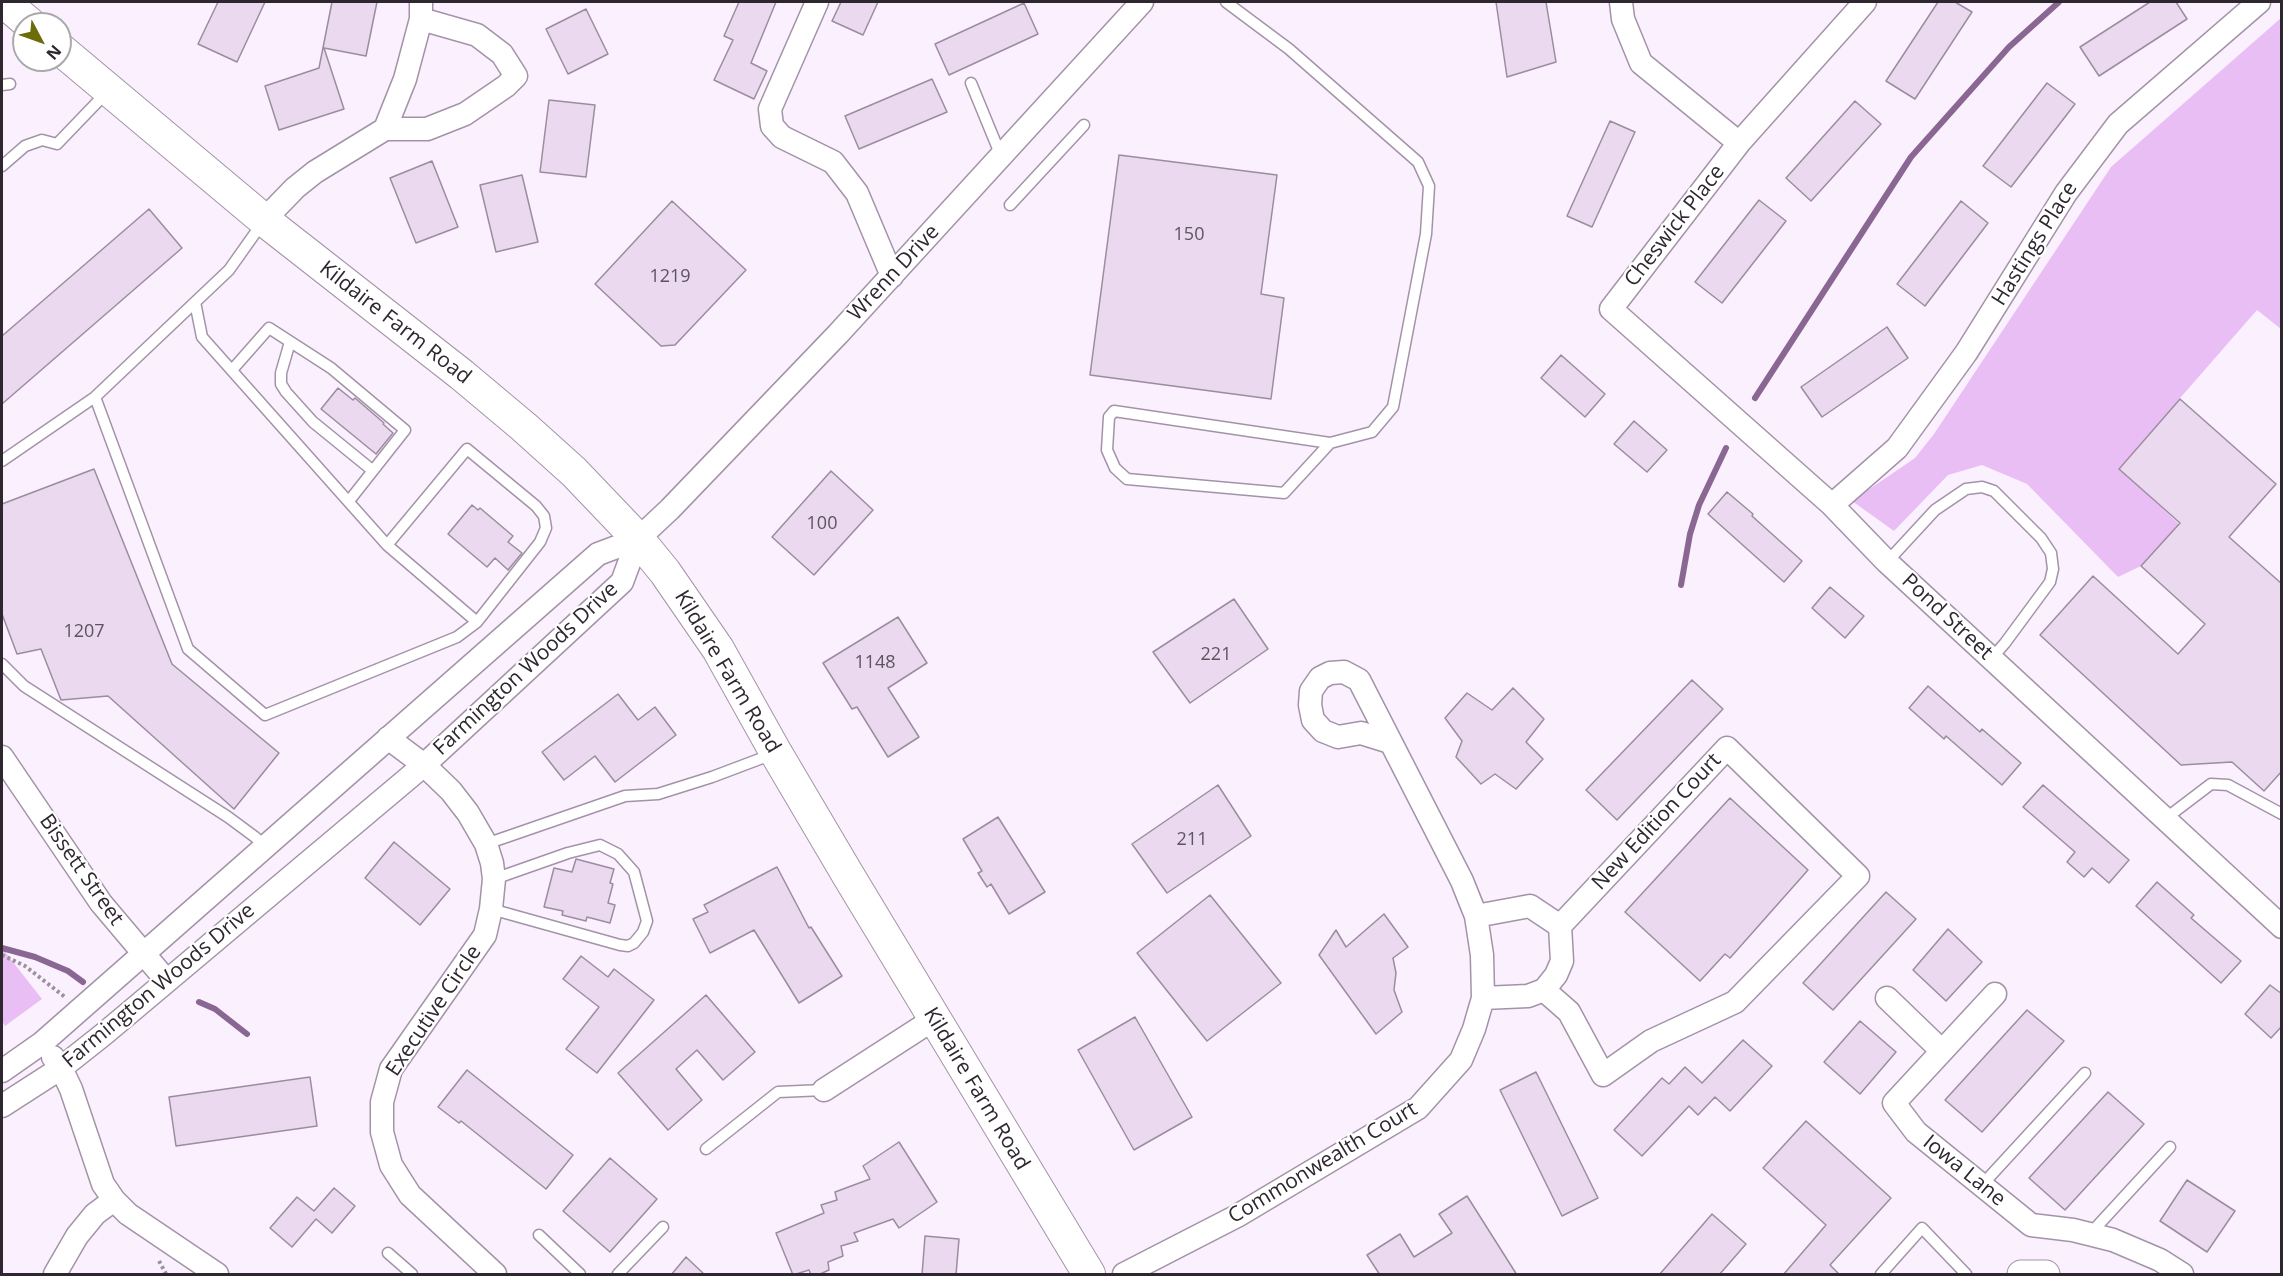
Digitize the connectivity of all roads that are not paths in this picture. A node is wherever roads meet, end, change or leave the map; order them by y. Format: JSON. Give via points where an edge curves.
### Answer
{"nodes":[{"id":1,"x":4,"y":2,"type":"edge"},
{"id":2,"x":817,"y":2,"type":"edge"},
{"id":3,"x":1142,"y":2,"type":"edge"},
{"id":4,"x":1226,"y":2,"type":"edge"},
{"id":5,"x":1621,"y":2,"type":"edge"},
{"id":6,"x":1865,"y":2,"type":"edge"},
{"id":7,"x":2259,"y":2,"type":"edge"},
{"id":8,"x":421,"y":10,"type":"edge"},
{"id":9,"x":16,"y":12,"type":"edge"},
{"id":10,"x":72,"y":59,"type":"edge"},
{"id":11,"x":971,"y":83,"type":"dead end"},
{"id":12,"x":109,"y":91,"type":"junction"},
{"id":13,"x":1084,"y":125,"type":"dead end"},
{"id":14,"x":385,"y":129,"type":"junction"},
{"id":15,"x":1739,"y":143,"type":"junction"},
{"id":16,"x":1001,"y":156,"type":"junction"},
{"id":17,"x":2,"y":166,"type":"edge"},
{"id":18,"x":1010,"y":205,"type":"dead end"},
{"id":19,"x":264,"y":220,"type":"junction"},
{"id":20,"x":892,"y":276,"type":"junction"},
{"id":21,"x":195,"y":302,"type":"junction"},
{"id":22,"x":1611,"y":309,"type":"joint"},
{"id":23,"x":290,"y":342,"type":"junction"},
{"id":24,"x":232,"y":370,"type":"junction"},
{"id":25,"x":95,"y":397,"type":"junction"},
{"id":26,"x":1330,"y":443,"type":"junction"},
{"id":27,"x":2,"y":461,"type":"edge"},
{"id":28,"x":372,"y":470,"type":"junction"},
{"id":29,"x":349,"y":501,"type":"junction"},
{"id":30,"x":1832,"y":505,"type":"junction"},
{"id":31,"x":638,"y":539,"type":"junction"},
{"id":32,"x":387,"y":545,"type":"junction"},
{"id":33,"x":1887,"y":562,"type":"junction"},
{"id":34,"x":477,"y":622,"type":"junction"},
{"id":35,"x":1992,"y":658,"type":"junction"},
{"id":36,"x":2,"y":664,"type":"edge"},
{"id":37,"x":388,"y":738,"type":"junction"},
{"id":38,"x":1390,"y":742,"type":"dead end"},
{"id":39,"x":776,"y":753,"type":"junction"},
{"id":40,"x":2,"y":757,"type":"edge"},
{"id":41,"x":424,"y":765,"type":"junction"},
{"id":42,"x":2282,"y":814,"type":"edge"},
{"id":43,"x":2165,"y":819,"type":"junction"},
{"id":44,"x":486,"y":844,"type":"junction"},
{"id":45,"x":265,"y":846,"type":"junction"},
{"id":46,"x":494,"y":879,"type":"junction"},
{"id":47,"x":491,"y":909,"type":"junction"},
{"id":48,"x":1476,"y":916,"type":"junction"},
{"id":49,"x":2280,"y":921,"type":"edge"},
{"id":50,"x":1560,"y":926,"type":"junction"},
{"id":51,"x":143,"y":954,"type":"junction"},
{"id":52,"x":166,"y":980,"type":"junction"},
{"id":53,"x":1544,"y":990,"type":"junction"},
{"id":54,"x":1995,"y":994,"type":"dead end"},
{"id":55,"x":1483,"y":998,"type":"junction"},
{"id":56,"x":1887,"y":998,"type":"dead end"},
{"id":57,"x":934,"y":1019,"type":"junction"},
{"id":58,"x":42,"y":1043,"type":"junction"},
{"id":59,"x":1942,"y":1051,"type":"junction"},
{"id":60,"x":61,"y":1068,"type":"junction"},
{"id":61,"x":2,"y":1071,"type":"edge"},
{"id":62,"x":2085,"y":1073,"type":"dead end"},
{"id":63,"x":824,"y":1090,"type":"joint"},
{"id":64,"x":2,"y":1106,"type":"edge"},
{"id":65,"x":2170,"y":1147,"type":"dead end"},
{"id":66,"x":706,"y":1149,"type":"dead end"},
{"id":67,"x":1982,"y":1185,"type":"junction"},
{"id":68,"x":114,"y":1200,"type":"junction"},
{"id":69,"x":663,"y":1227,"type":"dead end"},
{"id":70,"x":2090,"y":1234,"type":"junction"},
{"id":71,"x":539,"y":1235,"type":"dead end"},
{"id":72,"x":388,"y":1253,"type":"dead end"},
{"id":73,"x":494,"y":1274,"type":"edge"},
{"id":74,"x":55,"y":1275,"type":"edge"},
{"id":75,"x":217,"y":1275,"type":"edge"},
{"id":76,"x":412,"y":1275,"type":"edge"},
{"id":77,"x":580,"y":1275,"type":"edge"},
{"id":78,"x":618,"y":1275,"type":"edge"},
{"id":79,"x":1089,"y":1275,"type":"edge"},
{"id":80,"x":1124,"y":1275,"type":"edge"},
{"id":81,"x":1881,"y":1275,"type":"edge"},
{"id":82,"x":1966,"y":1275,"type":"edge"},
{"id":83,"x":2022,"y":1275,"type":"edge"},
{"id":84,"x":2046,"y":1275,"type":"edge"},
{"id":85,"x":2182,"y":1275,"type":"edge"}],
"edges":[{"from":1,"to":9,"type":"main road"},
{"from":2,"to":20,"type":"street","via":[[770,109],[772,126],[782,136],[833,162],[857,193]]},
{"from":3,"to":16,"type":"street","name":"Wrenn Drive"},
{"from":4,"to":26,"type":"lane","via":[[1289,49],[1418,162],[1429,186],[1426,234],[1393,407],[1372,432]]},
{"from":5,"to":15,"type":"street","name":"Cheswick Place","via":[[1623,19],[1641,63]]},
{"from":6,"to":15,"type":"street","name":"Cheswick Place"},
{"from":7,"to":30,"type":"street","name":"Hastings Place","via":[[2118,124],[2066,193],[1966,353],[1897,448]]},
{"from":8,"to":14,"type":"street","via":[[405,78]]},
{"from":8,"to":14,"type":"street","via":[[477,35],[502,54],[516,76],[465,114],[427,129]]},
{"from":10,"to":12,"type":"main road","name":"Kildaire Farm Road"},
{"from":11,"to":16,"type":"lane"},
{"from":12,"to":17,"type":"lane","via":[[57,144],[42,140],[25,146]]},
{"from":12,"to":19,"type":"main road","name":"Kildaire Farm Road"},
{"from":13,"to":18,"type":"lane"},
{"from":14,"to":19,"type":"street","via":[[315,172]]},
{"from":15,"to":22,"type":"street","name":"Cheswick Place"},
{"from":16,"to":20,"type":"street","name":"Wrenn Drive"},
{"from":19,"to":21,"type":"lane","via":[[229,270]]},
{"from":19,"to":31,"type":"main road","name":"Kildaire Farm Road","via":[[524,427]]},
{"from":20,"to":31,"type":"street","name":"Wrenn Drive"},
{"from":21,"to":24,"type":"lane","via":[[202,337]]},
{"from":21,"to":25,"type":"lane"},
{"from":22,"to":30,"type":"street","name":"Pond Street"},
{"from":23,"to":24,"type":"lane","via":[[269,328]]},
{"from":23,"to":28,"type":"lane","via":[[281,374],[286,392],[313,422]]},
{"from":23,"to":28,"type":"lane","via":[[331,368],[405,430]]},
{"from":24,"to":29,"type":"lane"},
{"from":25,"to":27,"type":"lane"},
{"from":25,"to":34,"type":"lane","via":[[188,649],[265,715],[457,637]]},
{"from":26,"to":26,"type":"lane","via":[[1284,493],[1127,479],[1114,468],[1107,450],[1109,417],[1114,411]]},
{"from":28,"to":29,"type":"lane"},
{"from":29,"to":32,"type":"lane"},
{"from":30,"to":33,"type":"street","name":"Pond Street"},
{"from":31,"to":37,"type":"street","name":"Farmington Woods Drive","via":[[598,554]]},
{"from":31,"to":39,"type":"main road","name":"Kildaire Farm Road","via":[[718,649]]},
{"from":31,"to":41,"type":"street","name":"Farmington Woods Drive","via":[[622,582]]},
{"from":32,"to":34,"type":"lane"},
{"from":32,"to":34,"type":"lane","via":[[467,449],[536,506],[544,516],[546,528],[540,542]]},
{"from":33,"to":35,"type":"street","name":"Pond Street"},
{"from":33,"to":35,"type":"lane","via":[[1935,510],[1966,489],[1982,487],[1994,491],[2041,538],[2051,553],[2053,569],[2050,582]]},
{"from":35,"to":43,"type":"street","name":"Pond Street"},
{"from":36,"to":45,"type":"lane","via":[[24,686]]},
{"from":37,"to":41,"type":"street","name":"Executive Circle"},
{"from":37,"to":45,"type":"street","name":"Farmington Woods Drive"},
{"from":38,"to":48,"type":"street","name":"Commonwealth Court"},
{"from":39,"to":44,"type":"lane","via":[[658,794],[625,796]]},
{"from":39,"to":57,"type":"main road","name":"Kildaire Farm Road"},
{"from":40,"to":51,"type":"street","name":"Bissett Street","via":[[101,903]]},
{"from":41,"to":44,"type":"street","name":"Executive Circle","via":[[451,791]]},
{"from":41,"to":52,"type":"street","name":"Farmington Woods Drive"},
{"from":42,"to":43,"type":"lane","via":[[2228,785],[2211,784]]},
{"from":43,"to":49,"type":"street","name":"Pond Street"},
{"from":44,"to":46,"type":"street","name":"Executive Circle"},
{"from":45,"to":51,"type":"street","name":"Farmington Woods Drive"},
{"from":46,"to":47,"type":"street","name":"Executive Circle"},
{"from":46,"to":47,"type":"lane","via":[[600,845],[618,854],[634,872],[647,921],[643,932],[628,946]]},
{"from":47,"to":73,"type":"street","name":"Executive Circle","via":[[477,949],[391,1069],[381,1117],[391,1165],[410,1196]]},
{"from":48,"to":50,"type":"street","via":[[1530,906]]},
{"from":48,"to":55,"type":"street","name":"Commonwealth Court"},
{"from":50,"to":53,"type":"street","via":[[1562,961]]},
{"from":50,"to":53,"type":"street","name":"New Edition Court","via":[[1727,748],[1858,876],[1735,1002],[1651,1041],[1603,1075],[1569,1012]]},
{"from":51,"to":52,"type":"street","name":"Bissett Street"},
{"from":51,"to":58,"type":"street","name":"Farmington Woods Drive"},
{"from":52,"to":60,"type":"street","name":"Farmington Woods Drive"},
{"from":53,"to":55,"type":"street","via":[[1528,996]]},
{"from":54,"to":59,"type":"street","name":"Iowa Lane"},
{"from":55,"to":80,"type":"street","name":"Commonwealth Court","via":[[1461,1060],[1418,1108],[1237,1216]]},
{"from":56,"to":59,"type":"street"},
{"from":57,"to":63,"type":"street"},
{"from":57,"to":79,"type":"main road","name":"Kildaire Farm Road"},
{"from":58,"to":60,"type":"street"},
{"from":58,"to":61,"type":"street","name":"Farmington Woods Drive"},
{"from":59,"to":67,"type":"street","name":"Iowa Lane","via":[[1894,1103],[1916,1132]]},
{"from":60,"to":64,"type":"street","name":"Farmington Woods Drive"},
{"from":60,"to":68,"type":"street","via":[[103,1184]]},
{"from":62,"to":67,"type":"lane"},
{"from":63,"to":66,"type":"lane","via":[[778,1092]]},
{"from":65,"to":70,"type":"lane"},
{"from":67,"to":70,"type":"street","name":"Iowa Lane","via":[[2031,1225]]},
{"from":68,"to":74,"type":"street","via":[[83,1228]]},
{"from":68,"to":75,"type":"street","via":[[128,1214]]},
{"from":69,"to":78,"type":"lane"},
{"from":70,"to":85,"type":"street","name":"Iowa Lane","via":[[2160,1260]]},
{"from":71,"to":77,"type":"lane"},
{"from":72,"to":76,"type":"lane"},
{"from":81,"to":82,"type":"lane","via":[[1922,1228]]},
{"from":83,"to":84,"type":"street"}]}
